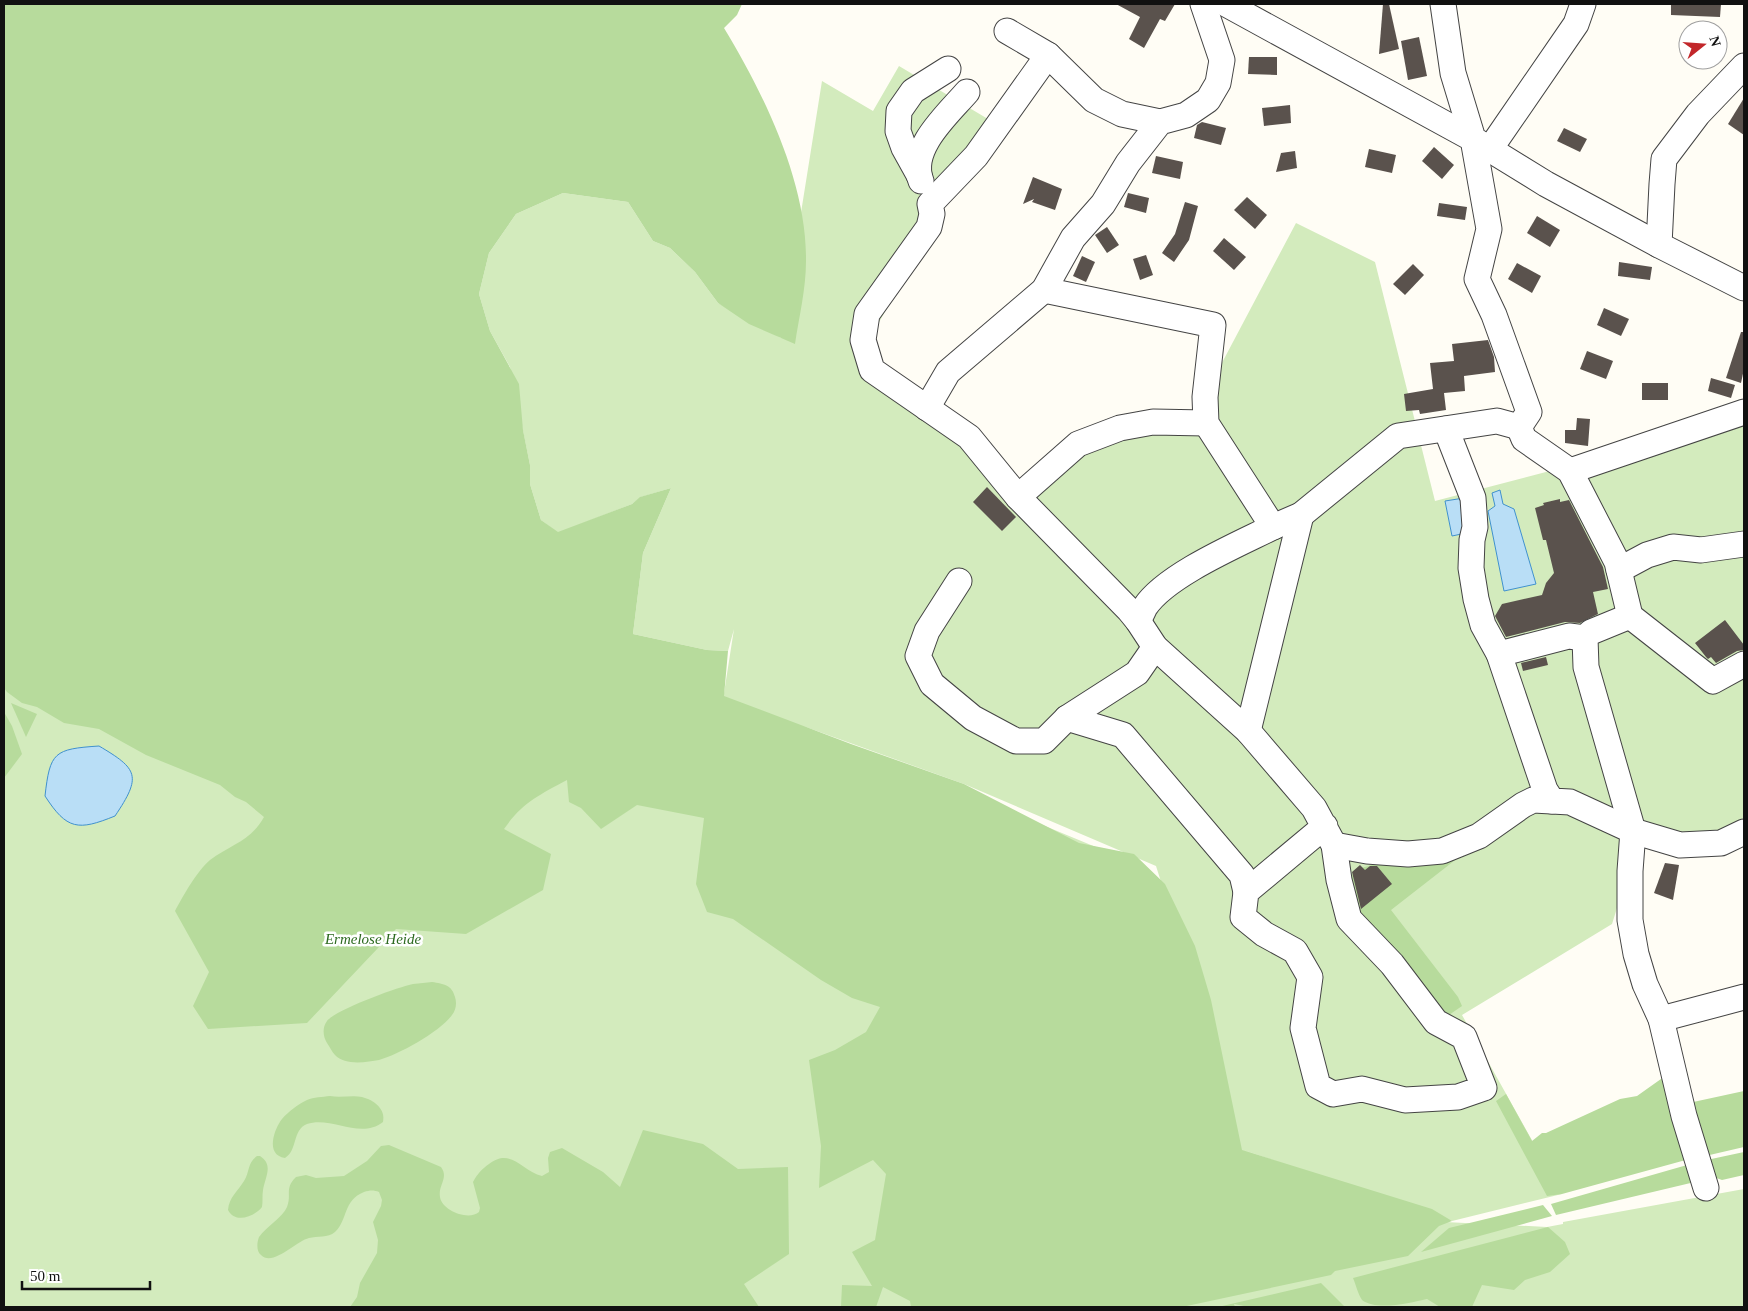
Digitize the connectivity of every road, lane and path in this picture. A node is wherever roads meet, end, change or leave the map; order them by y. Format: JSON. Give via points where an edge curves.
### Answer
{"nodes":[{"id":1,"x":1203,"y":4,"type":"edge"},
{"id":2,"x":1443,"y":4,"type":"edge"},
{"id":3,"x":1583,"y":4,"type":"edge"},
{"id":4,"x":1235,"y":6,"type":"edge"},
{"id":5,"x":1007,"y":31,"type":"dead end"},
{"id":6,"x":1048,"y":55,"type":"junction"},
{"id":7,"x":1744,"y":66,"type":"edge"},
{"id":8,"x":948,"y":69,"type":"dead end"},
{"id":9,"x":967,"y":92,"type":"dead end"},
{"id":10,"x":1160,"y":122,"type":"junction"},
{"id":11,"x":1481,"y":144,"type":"junction"},
{"id":12,"x":919,"y":175,"type":"junction"},
{"id":13,"x":930,"y":204,"type":"junction"},
{"id":14,"x":1659,"y":245,"type":"junction"},
{"id":15,"x":1744,"y":288,"type":"edge"},
{"id":16,"x":1044,"y":290,"type":"junction"},
{"id":17,"x":927,"y":408,"type":"junction"},
{"id":18,"x":1744,"y":412,"type":"edge"},
{"id":19,"x":1206,"y":423,"type":"junction"},
{"id":20,"x":1519,"y":427,"type":"junction"},
{"id":21,"x":1446,"y":429,"type":"junction"},
{"id":22,"x":1570,"y":471,"type":"junction"},
{"id":23,"x":1018,"y":497,"type":"junction"},
{"id":24,"x":1301,"y":515,"type":"junction"},
{"id":25,"x":1273,"y":526,"type":"junction"},
{"id":26,"x":1744,"y":544,"type":"edge"},
{"id":27,"x":1619,"y":570,"type":"junction"},
{"id":28,"x":959,"y":581,"type":"dead end"},
{"id":29,"x":1630,"y":616,"type":"junction"},
{"id":30,"x":1138,"y":621,"type":"junction"},
{"id":31,"x":1585,"y":638,"type":"junction"},
{"id":32,"x":1155,"y":647,"type":"junction"},
{"id":33,"x":1499,"y":654,"type":"junction"},
{"id":34,"x":1744,"y":664,"type":"edge"},
{"id":35,"x":1067,"y":718,"type":"junction"},
{"id":36,"x":1248,"y":731,"type":"junction"},
{"id":37,"x":1552,"y":801,"type":"junction"},
{"id":38,"x":1633,"y":831,"type":"junction"},
{"id":39,"x":1744,"y":832,"type":"edge"},
{"id":40,"x":1330,"y":836,"type":"junction"},
{"id":41,"x":1246,"y":892,"type":"junction"},
{"id":42,"x":1744,"y":996,"type":"edge"},
{"id":43,"x":1661,"y":1019,"type":"junction"},
{"id":44,"x":1706,"y":1188,"type":"dead end"}],
"edges":[{"from":1,"to":10,"type":"lane","via":[[1222,60],[1218,83],[1208,100],[1186,115]]},
{"from":2,"to":11,"type":"lane","via":[[1453,73]]},
{"from":3,"to":11,"type":"lane","via":[[1576,24]]},
{"from":4,"to":11,"type":"lane"},
{"from":5,"to":6,"type":"lane"},
{"from":6,"to":10,"type":"lane","via":[[1094,100],[1122,114]]},
{"from":6,"to":13,"type":"lane","via":[[976,156]]},
{"from":7,"to":14,"type":"lane","via":[[1698,114],[1664,160]]},
{"from":8,"to":12,"type":"lane","via":[[913,91],[899,111],[898,131]]},
{"from":9,"to":12,"type":"lane","via":[[931,134],[918,162]]},
{"from":10,"to":16,"type":"lane","via":[[1102,204],[1073,238]]},
{"from":11,"to":14,"type":"lane","via":[[1546,184]]},
{"from":11,"to":20,"type":"lane","via":[[1489,228],[1477,278],[1529,412]]},
{"from":12,"to":13,"type":"lane"},
{"from":13,"to":17,"type":"lane","via":[[932,214],[928,227],[867,314],[863,340],[872,370]]},
{"from":14,"to":15,"type":"lane"},
{"from":16,"to":17,"type":"lane","via":[[948,372]]},
{"from":16,"to":19,"type":"lane","via":[[1213,325]]},
{"from":17,"to":23,"type":"lane","via":[[969,437]]},
{"from":18,"to":22,"type":"lane"},
{"from":19,"to":23,"type":"lane","via":[[1153,422],[1120,428],[1078,444]]},
{"from":19,"to":25,"type":"lane"},
{"from":20,"to":21,"type":"lane","via":[[1497,421]]},
{"from":20,"to":22,"type":"lane","via":[[1524,439]]},
{"from":21,"to":24,"type":"lane","via":[[1398,436]]},
{"from":21,"to":33,"type":"lane","via":[[1473,498],[1475,528],[1471,568],[1476,599],[1483,625]]},
{"from":22,"to":27,"type":"lane"},
{"from":23,"to":30,"type":"lane"},
{"from":24,"to":25,"type":"lane"},
{"from":24,"to":36,"type":"lane"},
{"from":25,"to":30,"type":"lane","via":[[1214,556],[1164,587],[1146,606]]},
{"from":26,"to":27,"type":"lane","via":[[1701,550],[1673,547],[1647,555]]},
{"from":27,"to":29,"type":"lane"},
{"from":28,"to":35,"type":"lane","via":[[927,630],[918,656],[932,684],[973,718],[1016,741],[1044,741]]},
{"from":29,"to":31,"type":"lane","via":[[1591,632]]},
{"from":29,"to":34,"type":"lane","via":[[1714,681]]},
{"from":30,"to":32,"type":"lane"},
{"from":31,"to":33,"type":"lane","via":[[1569,636]]},
{"from":31,"to":38,"type":"lane","via":[[1586,667]]},
{"from":32,"to":35,"type":"lane","via":[[1137,673]]},
{"from":32,"to":36,"type":"lane"},
{"from":33,"to":37,"type":"lane","via":[[1544,790]]},
{"from":35,"to":41,"type":"lane","via":[[1123,735],[1242,875]]},
{"from":36,"to":40,"type":"lane","via":[[1314,808]]},
{"from":37,"to":38,"type":"lane","via":[[1570,802]]},
{"from":37,"to":40,"type":"lane","via":[[1533,800],[1479,836],[1442,851],[1408,854],[1367,851]]},
{"from":38,"to":39,"type":"lane","via":[[1680,846],[1721,843]]},
{"from":38,"to":43,"type":"lane","via":[[1630,920],[1638,962]]},
{"from":40,"to":41,"type":"lane"},
{"from":40,"to":41,"type":"lane","via":[[1349,919],[1392,964],[1436,1022],[1464,1037],[1484,1088],[1458,1097],[1405,1100],[1362,1089],[1333,1094],[1318,1086],[1302,1028],[1310,977],[1295,951],[1242,917]]},
{"from":42,"to":43,"type":"lane"},
{"from":43,"to":44,"type":"lane","via":[[1684,1116]]}]}
